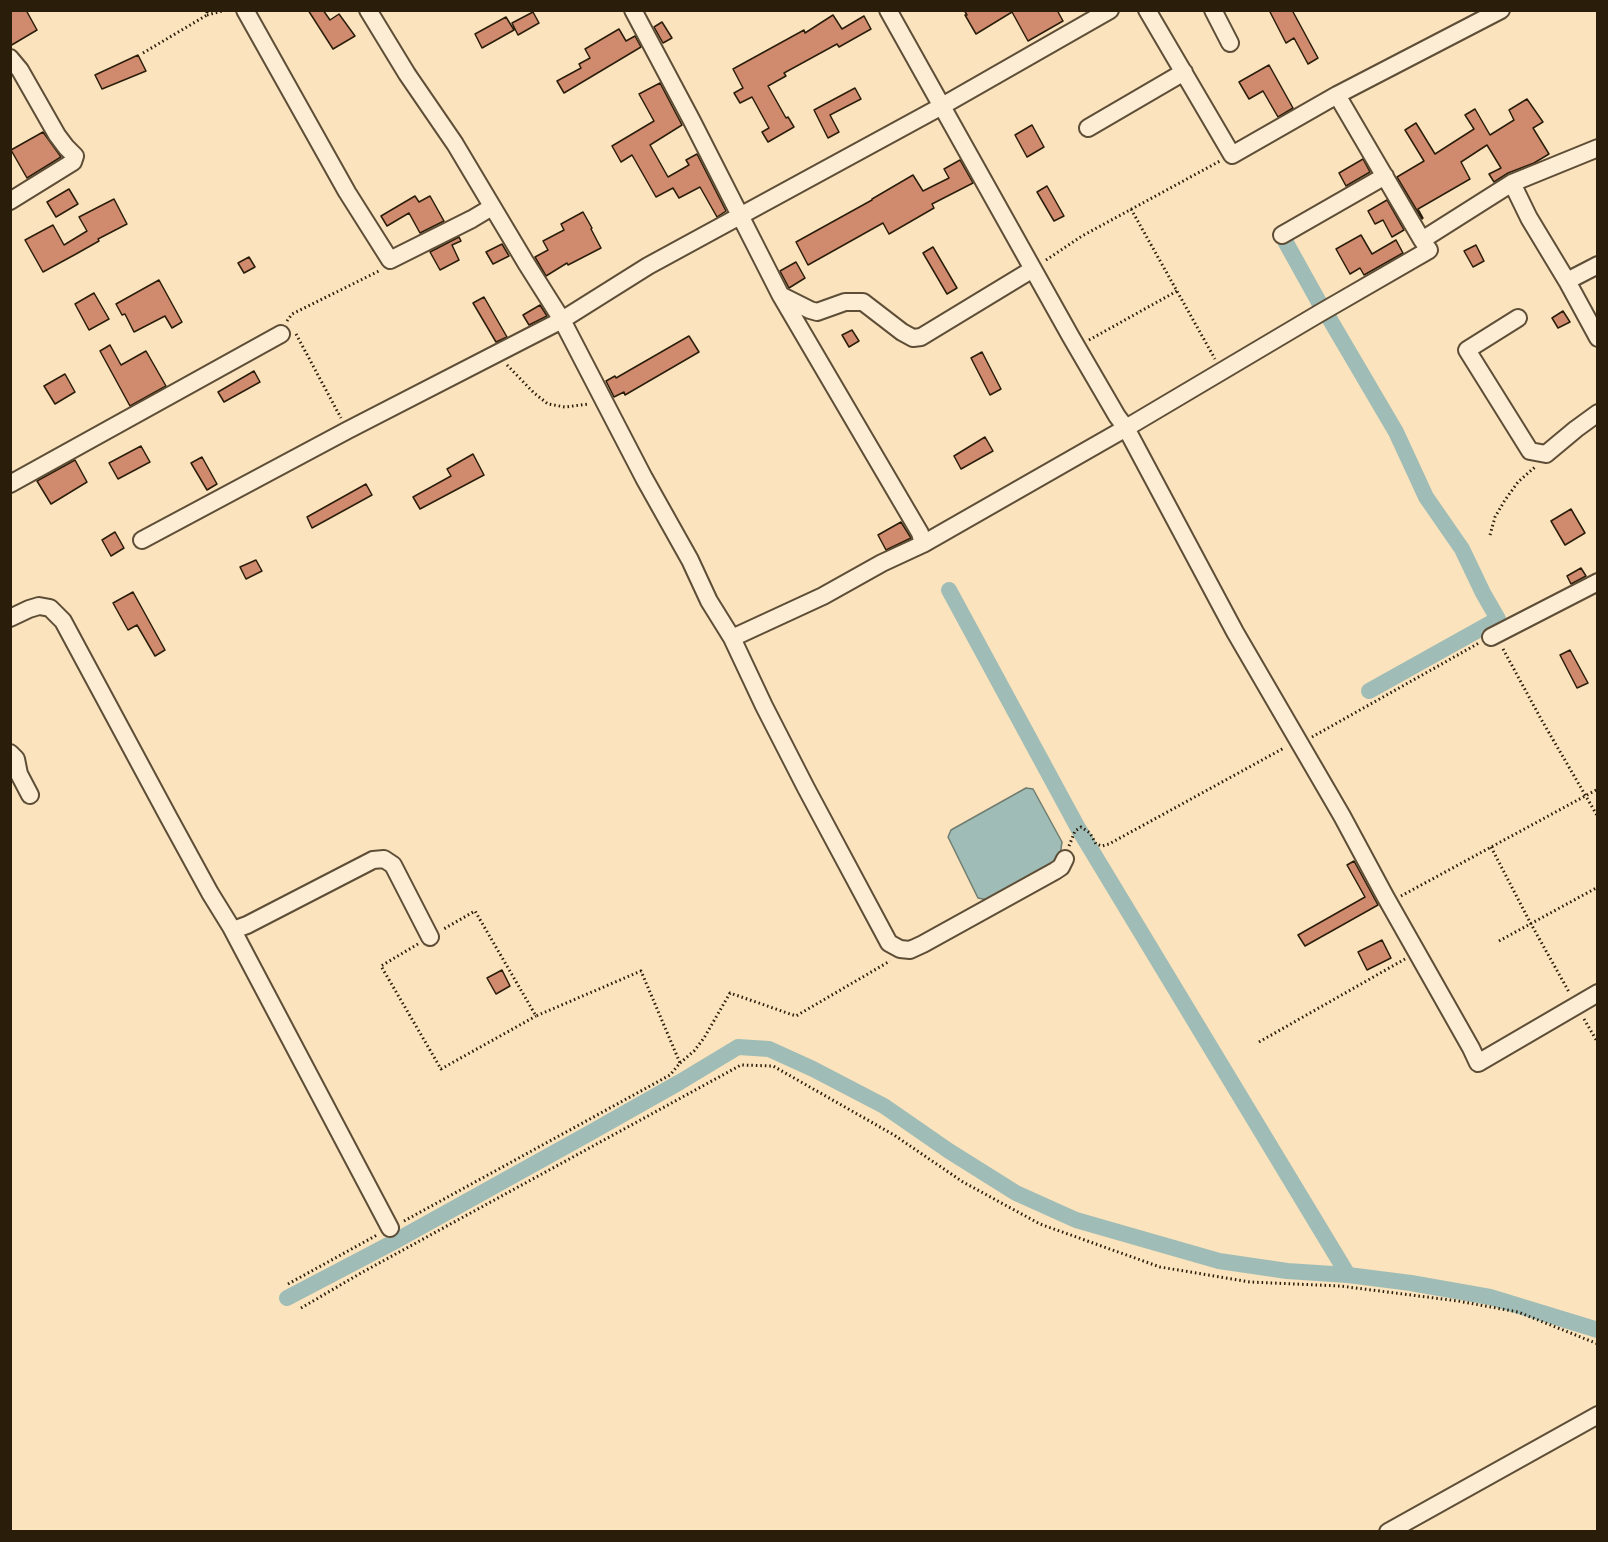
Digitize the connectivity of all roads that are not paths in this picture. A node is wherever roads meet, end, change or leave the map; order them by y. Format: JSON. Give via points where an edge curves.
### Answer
{"nodes":[{"id":1,"x":245,"y":10,"type":"edge"},
{"id":2,"x":368,"y":10,"type":"edge"},
{"id":3,"x":633,"y":10,"type":"edge"},
{"id":4,"x":888,"y":10,"type":"edge"},
{"id":5,"x":1110,"y":10,"type":"edge"},
{"id":6,"x":1148,"y":10,"type":"edge"},
{"id":7,"x":1213,"y":10,"type":"edge"},
{"id":8,"x":1501,"y":10,"type":"edge"},
{"id":9,"x":1230,"y":43,"type":"dead end"},
{"id":10,"x":10,"y":58,"type":"edge"},
{"id":11,"x":1184,"y":72,"type":"junction"},
{"id":12,"x":1337,"y":95,"type":"junction"},
{"id":13,"x":942,"y":106,"type":"junction"},
{"id":14,"x":1088,"y":128,"type":"dead end"},
{"id":15,"x":1598,"y":148,"type":"edge"},
{"id":16,"x":1385,"y":176,"type":"junction"},
{"id":17,"x":1512,"y":183,"type":"junction"},
{"id":18,"x":10,"y":201,"type":"edge"},
{"id":19,"x":492,"y":207,"type":"junction"},
{"id":20,"x":740,"y":216,"type":"junction"},
{"id":21,"x":1282,"y":235,"type":"dead end"},
{"id":22,"x":1422,"y":240,"type":"junction"},
{"id":23,"x":1598,"y":265,"type":"edge"},
{"id":24,"x":1033,"y":269,"type":"junction"},
{"id":25,"x":1568,"y":281,"type":"junction"},
{"id":26,"x":781,"y":296,"type":"junction"},
{"id":27,"x":1518,"y":318,"type":"dead end"},
{"id":28,"x":562,"y":320,"type":"junction"},
{"id":29,"x":284,"y":327,"type":"road end"},
{"id":30,"x":1598,"y":338,"type":"edge"},
{"id":31,"x":1598,"y":414,"type":"edge"},
{"id":32,"x":1126,"y":429,"type":"junction"},
{"id":33,"x":10,"y":484,"type":"edge"},
{"id":34,"x":142,"y":540,"type":"dead end"},
{"id":35,"x":923,"y":544,"type":"junction"},
{"id":36,"x":1598,"y":582,"type":"edge"},
{"id":37,"x":10,"y":618,"type":"edge"},
{"id":38,"x":1493,"y":636,"type":"road end"},
{"id":39,"x":732,"y":638,"type":"junction"},
{"id":40,"x":10,"y":753,"type":"edge"},
{"id":41,"x":30,"y":795,"type":"dead end"},
{"id":42,"x":1065,"y":859,"type":"dead end"},
{"id":43,"x":231,"y":927,"type":"junction"},
{"id":44,"x":430,"y":937,"type":"road end"},
{"id":45,"x":1598,"y":993,"type":"edge"},
{"id":46,"x":390,"y":1228,"type":"road end"},
{"id":47,"x":1598,"y":1415,"type":"edge"},
{"id":48,"x":1388,"y":1532,"type":"edge"}],
"edges":[{"from":1,"to":19,"type":"street","via":[[347,192],[390,260]]},
{"from":2,"to":19,"type":"street"},
{"from":3,"to":20,"type":"street"},
{"from":4,"to":13,"type":"street"},
{"from":5,"to":13,"type":"street"},
{"from":6,"to":11,"type":"street"},
{"from":7,"to":9,"type":"street"},
{"from":8,"to":12,"type":"street"},
{"from":10,"to":18,"type":"street","via":[[57,135],[75,156],[73,162]]},
{"from":11,"to":12,"type":"street","via":[[1232,155]]},
{"from":11,"to":14,"type":"street"},
{"from":12,"to":16,"type":"street"},
{"from":13,"to":20,"type":"street"},
{"from":13,"to":24,"type":"street"},
{"from":15,"to":17,"type":"street"},
{"from":16,"to":21,"type":"street"},
{"from":16,"to":22,"type":"street"},
{"from":17,"to":22,"type":"street"},
{"from":17,"to":25,"type":"street"},
{"from":19,"to":28,"type":"street"},
{"from":20,"to":26,"type":"street"},
{"from":20,"to":28,"type":"street","via":[[648,266]]},
{"from":22,"to":32,"type":"street","via":[[1429,250]]},
{"from":23,"to":25,"type":"street"},
{"from":24,"to":26,"type":"street","via":[[913,338],[863,302],[845,302],[818,312]]},
{"from":24,"to":32,"type":"street"},
{"from":25,"to":30,"type":"street"},
{"from":26,"to":35,"type":"street"},
{"from":27,"to":31,"type":"street","via":[[1467,350],[1530,451],[1546,454]]},
{"from":28,"to":34,"type":"street"},
{"from":28,"to":39,"type":"street"},
{"from":29,"to":33,"type":"street"},
{"from":32,"to":35,"type":"street"},
{"from":32,"to":45,"type":"street","via":[[1235,632],[1478,1063]]},
{"from":35,"to":39,"type":"street"},
{"from":36,"to":38,"type":"street"},
{"from":37,"to":43,"type":"street","via":[[39,606],[50,608],[63,621]]},
{"from":39,"to":42,"type":"street","via":[[883,934],[893,946],[910,950],[1055,871]]},
{"from":40,"to":41,"type":"street"},
{"from":43,"to":44,"type":"street","via":[[247,925],[373,860],[384,859],[393,865]]},
{"from":43,"to":46,"type":"street"},
{"from":47,"to":48,"type":"street"}]}
